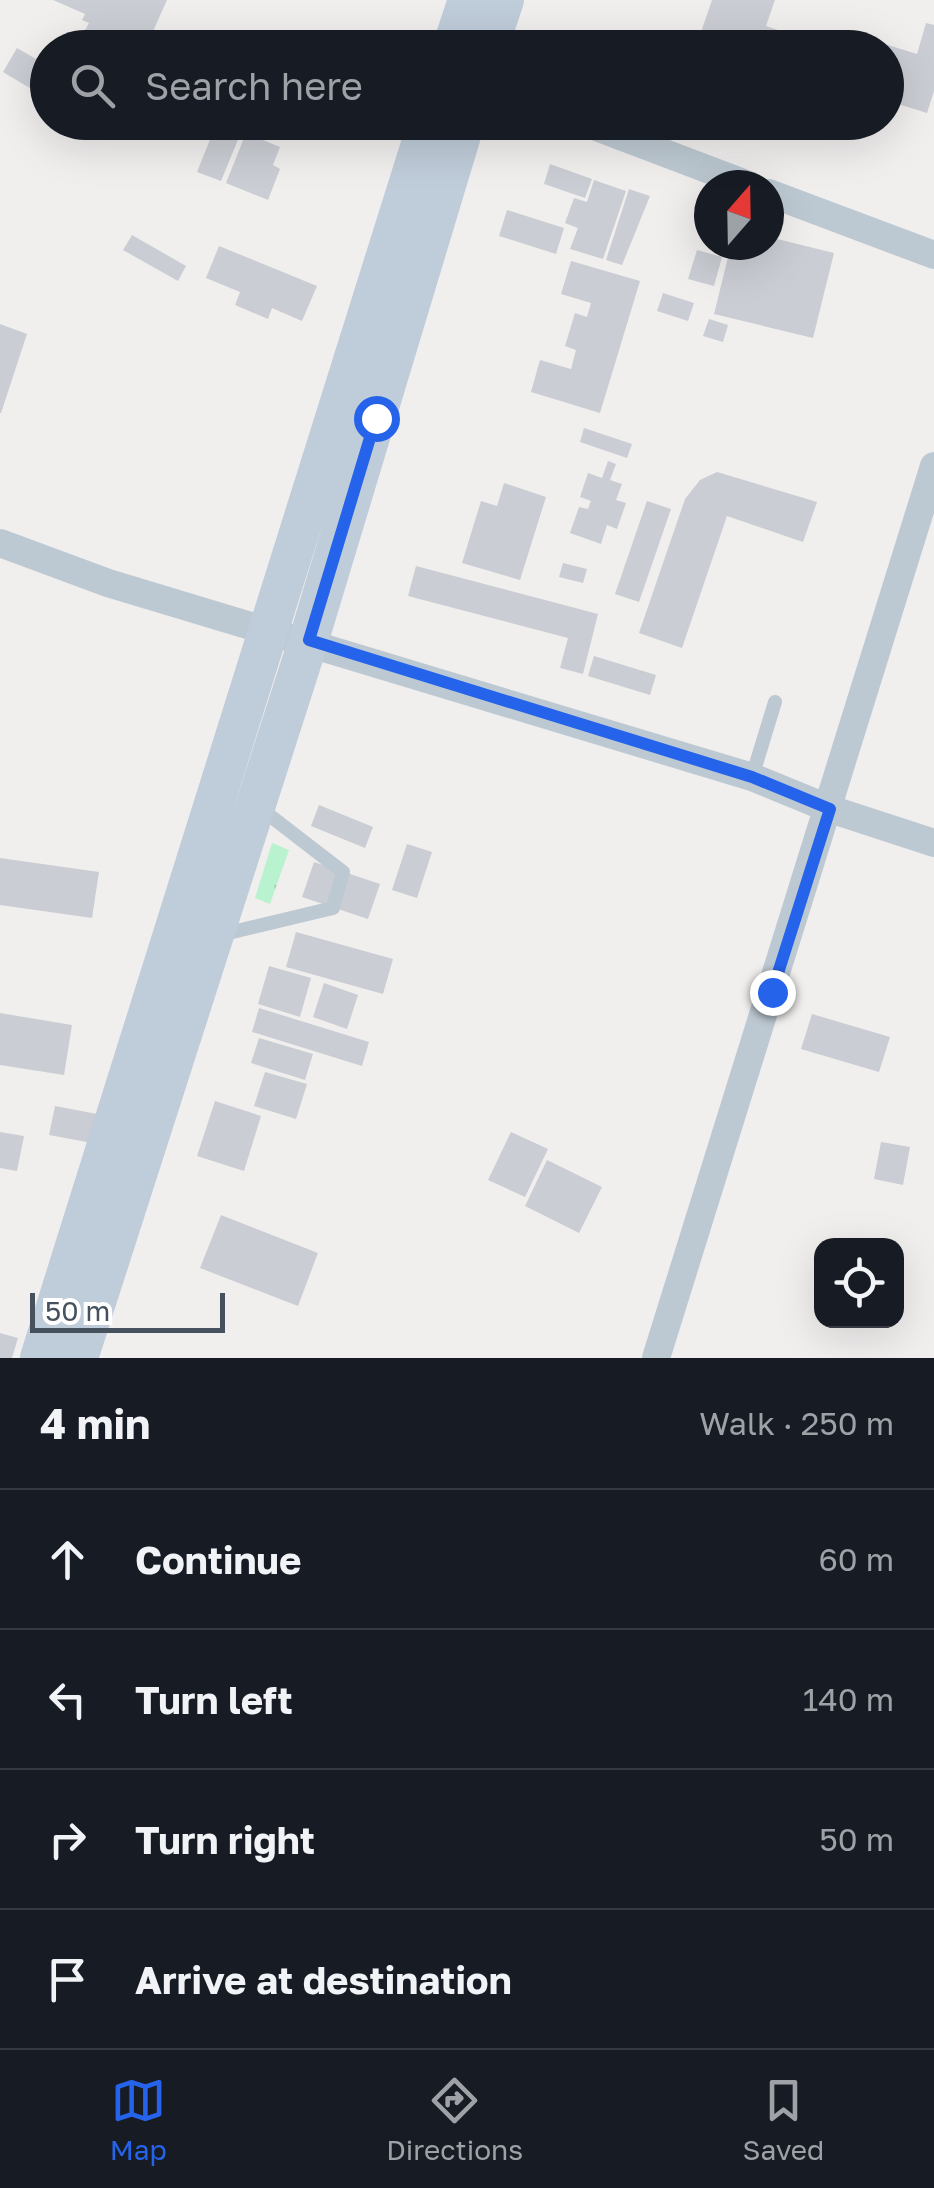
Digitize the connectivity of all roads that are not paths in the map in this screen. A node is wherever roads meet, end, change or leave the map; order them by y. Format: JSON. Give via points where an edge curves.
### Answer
{"nodes":[{"id":1,"x":468,"y":0,"type":"edge"},
{"id":2,"x":504,"y":0,"type":"edge"},
{"id":3,"x":458,"y":30,"type":"edge"},
{"id":4,"x":494,"y":30,"type":"edge"},
{"id":5,"x":422,"y":140,"type":"edge"},
{"id":6,"x":460,"y":140,"type":"edge"},
{"id":7,"x":631,"y":140,"type":"edge"},
{"id":8,"x":710,"y":170,"type":"edge"},
{"id":9,"x":784,"y":198,"type":"edge"},
{"id":10,"x":934,"y":255,"type":"edge"},
{"id":11,"x":934,"y":466,"type":"edge"},
{"id":12,"x":0,"y":543,"type":"edge"},
{"id":13,"x":270,"y":629,"type":"junction"},
{"id":14,"x":309,"y":640,"type":"junction"},
{"id":15,"x":775,"y":702,"type":"dead end"},
{"id":16,"x":752,"y":777,"type":"junction"},
{"id":17,"x":256,"y":804,"type":"junction"},
{"id":18,"x":830,"y":809,"type":"junction"},
{"id":19,"x":934,"y":842,"type":"edge"},
{"id":20,"x":214,"y":936,"type":"junction"},
{"id":21,"x":40,"y":1358,"type":"edge"},
{"id":22,"x":78,"y":1358,"type":"edge"},
{"id":23,"x":656,"y":1358,"type":"edge"}],
"edges":[{"from":1,"to":3,"type":"street"},
{"from":2,"to":4,"type":"street"},
{"from":5,"to":13,"type":"street"},
{"from":6,"to":14,"type":"street"},
{"from":7,"to":8,"type":"street"},
{"from":9,"to":10,"type":"street"},
{"from":11,"to":18,"type":"street"},
{"from":12,"to":13,"type":"street"},
{"from":13,"to":14,"type":"street"},
{"from":13,"to":21,"type":"street"},
{"from":14,"to":16,"type":"street"},
{"from":14,"to":17,"type":"street"},
{"from":15,"to":16,"type":"lane"},
{"from":16,"to":18,"type":"street"},
{"from":17,"to":20,"type":"street"},
{"from":17,"to":20,"type":"lane","via":[[343,872],[333,908]]},
{"from":18,"to":19,"type":"street"},
{"from":18,"to":23,"type":"street"},
{"from":20,"to":22,"type":"street"}]}
